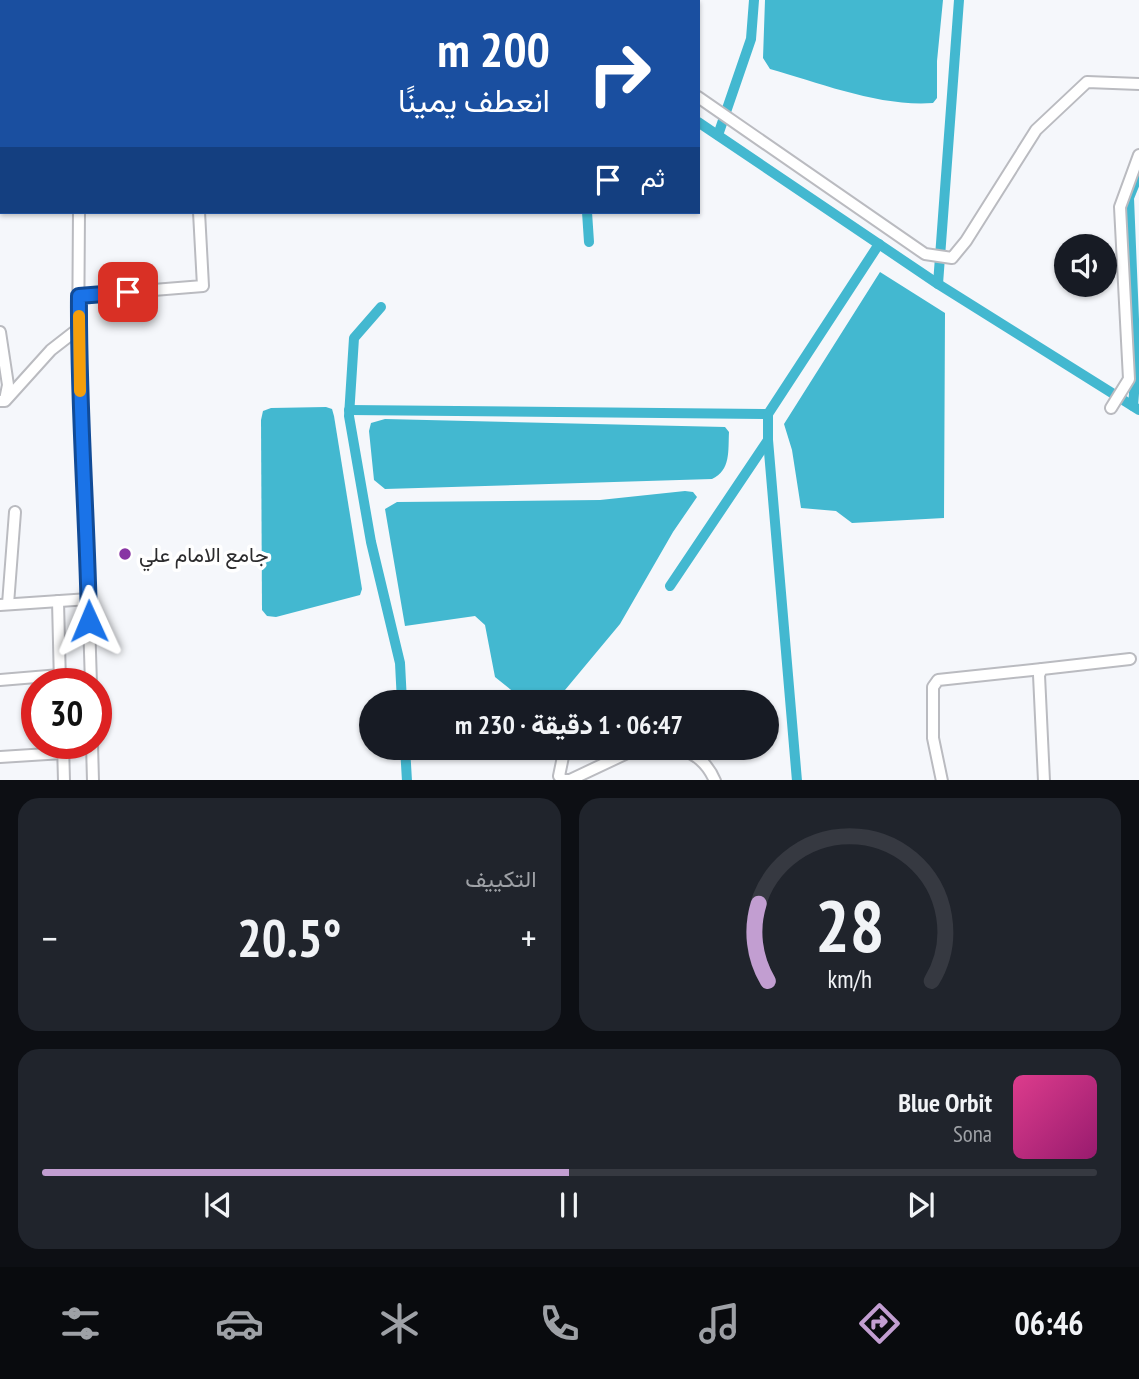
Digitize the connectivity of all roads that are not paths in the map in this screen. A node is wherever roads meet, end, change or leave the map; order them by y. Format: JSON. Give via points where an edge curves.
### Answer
{"nodes":[{"id":1,"x":1139,"y":84,"type":"edge"},
{"id":2,"x":700,"y":98,"type":"edge"},
{"id":3,"x":1139,"y":155,"type":"edge"},
{"id":4,"x":79,"y":214,"type":"edge"},
{"id":5,"x":199,"y":214,"type":"edge"},
{"id":6,"x":79,"y":296,"type":"junction"},
{"id":7,"x":78,"y":329,"type":"junction"},
{"id":8,"x":0,"y":332,"type":"edge"},
{"id":9,"x":51,"y":350,"type":"junction"},
{"id":10,"x":1134,"y":382,"type":"edge"},
{"id":11,"x":4,"y":385,"type":"edge"},
{"id":12,"x":2,"y":403,"type":"edge"},
{"id":13,"x":1111,"y":408,"type":"dead end"},
{"id":14,"x":15,"y":512,"type":"dead end"},
{"id":15,"x":89,"y":599,"type":"junction"},
{"id":16,"x":58,"y":601,"type":"junction"},
{"id":17,"x":4,"y":604,"type":"edge"},
{"id":18,"x":1130,"y":659,"type":"dead end"},
{"id":19,"x":60,"y":668,"type":"edge"},
{"id":20,"x":91,"y":668,"type":"edge"},
{"id":21,"x":1042,"y":669,"type":"junction"},
{"id":22,"x":0,"y":680,"type":"edge"},
{"id":23,"x":21,"y":680,"type":"edge"},
{"id":24,"x":21,"y":754,"type":"edge"},
{"id":25,"x":0,"y":757,"type":"edge"},
{"id":26,"x":63,"y":759,"type":"edge"},
{"id":27,"x":92,"y":759,"type":"edge"},
{"id":28,"x":562,"y":760,"type":"edge"},
{"id":29,"x":612,"y":760,"type":"edge"},
{"id":30,"x":702,"y":760,"type":"edge"},
{"id":31,"x":64,"y":780,"type":"edge"},
{"id":32,"x":93,"y":780,"type":"edge"},
{"id":33,"x":715,"y":780,"type":"edge"},
{"id":34,"x":942,"y":780,"type":"edge"},
{"id":35,"x":1044,"y":780,"type":"edge"}],
"edges":[{"from":1,"to":2,"type":"street","via":[[1087,82],[1036,130],[951,258],[925,254]]},
{"from":3,"to":10,"type":"street","via":[[1120,207]]},
{"from":4,"to":6,"type":"street"},
{"from":5,"to":6,"type":"street","via":[[203,286]]},
{"from":6,"to":7,"type":"street"},
{"from":7,"to":9,"type":"street"},
{"from":7,"to":15,"type":"street"},
{"from":8,"to":11,"type":"street"},
{"from":9,"to":11,"type":"street","via":[[13,383]]},
{"from":9,"to":12,"type":"street"},
{"from":10,"to":13,"type":"street"},
{"from":11,"to":12,"type":"street"},
{"from":14,"to":17,"type":"street"},
{"from":15,"to":16,"type":"street"},
{"from":15,"to":20,"type":"street"},
{"from":16,"to":17,"type":"street"},
{"from":16,"to":19,"type":"street"},
{"from":18,"to":21,"type":"street"},
{"from":21,"to":34,"type":"street","via":[[938,680],[933,687],[933,738]]},
{"from":21,"to":35,"type":"street"},
{"from":22,"to":23,"type":"street"},
{"from":24,"to":25,"type":"street"},
{"from":26,"to":31,"type":"street"},
{"from":27,"to":32,"type":"street"},
{"from":28,"to":29,"type":"street","via":[[559,776],[570,780]]},
{"from":30,"to":33,"type":"street"}]}
